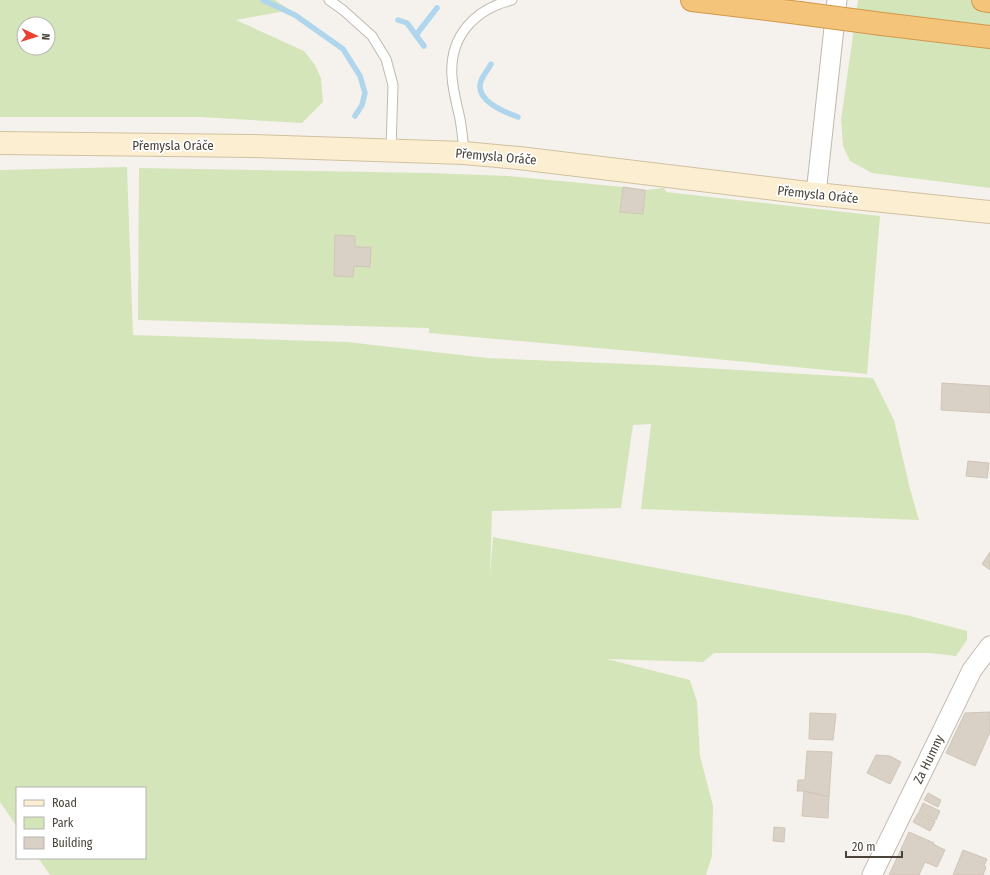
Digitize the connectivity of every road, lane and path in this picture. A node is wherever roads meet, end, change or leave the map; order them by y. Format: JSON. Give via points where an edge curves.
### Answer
{"nodes":[{"id":1,"x":329,"y":0,"type":"edge"},
{"id":2,"x":512,"y":0,"type":"edge"},
{"id":3,"x":692,"y":0,"type":"edge"},
{"id":4,"x":838,"y":0,"type":"edge"},
{"id":5,"x":983,"y":0,"type":"edge"},
{"id":6,"x":990,"y":1,"type":"edge"},
{"id":7,"x":990,"y":37,"type":"edge"},
{"id":8,"x":0,"y":143,"type":"edge"},
{"id":9,"x":391,"y":149,"type":"junction"},
{"id":10,"x":464,"y":153,"type":"junction"},
{"id":11,"x":816,"y":194,"type":"junction"},
{"id":12,"x":990,"y":212,"type":"edge"},
{"id":13,"x":990,"y":646,"type":"edge"},
{"id":14,"x":872,"y":875,"type":"edge"}],
"edges":[{"from":1,"to":9,"type":"lane","via":[[372,36],[386,59],[393,85]]},
{"from":2,"to":10,"type":"lane","via":[[491,7],[472,20],[458,38],[452,76]]},
{"from":3,"to":7,"type":"highway","bridge":true},
{"from":4,"to":11,"type":"street"},
{"from":5,"to":6,"type":"highway"},
{"from":8,"to":9,"type":"main road","name":"Přemysla Oráče"},
{"from":9,"to":10,"type":"main road","name":"Přemysla Oráče"},
{"from":10,"to":11,"type":"main road","name":"Přemysla Oráče"},
{"from":11,"to":12,"type":"main road","name":"Přemysla Oráče"},
{"from":13,"to":14,"type":"street","name":"Za Humny","via":[[972,670]]}]}
